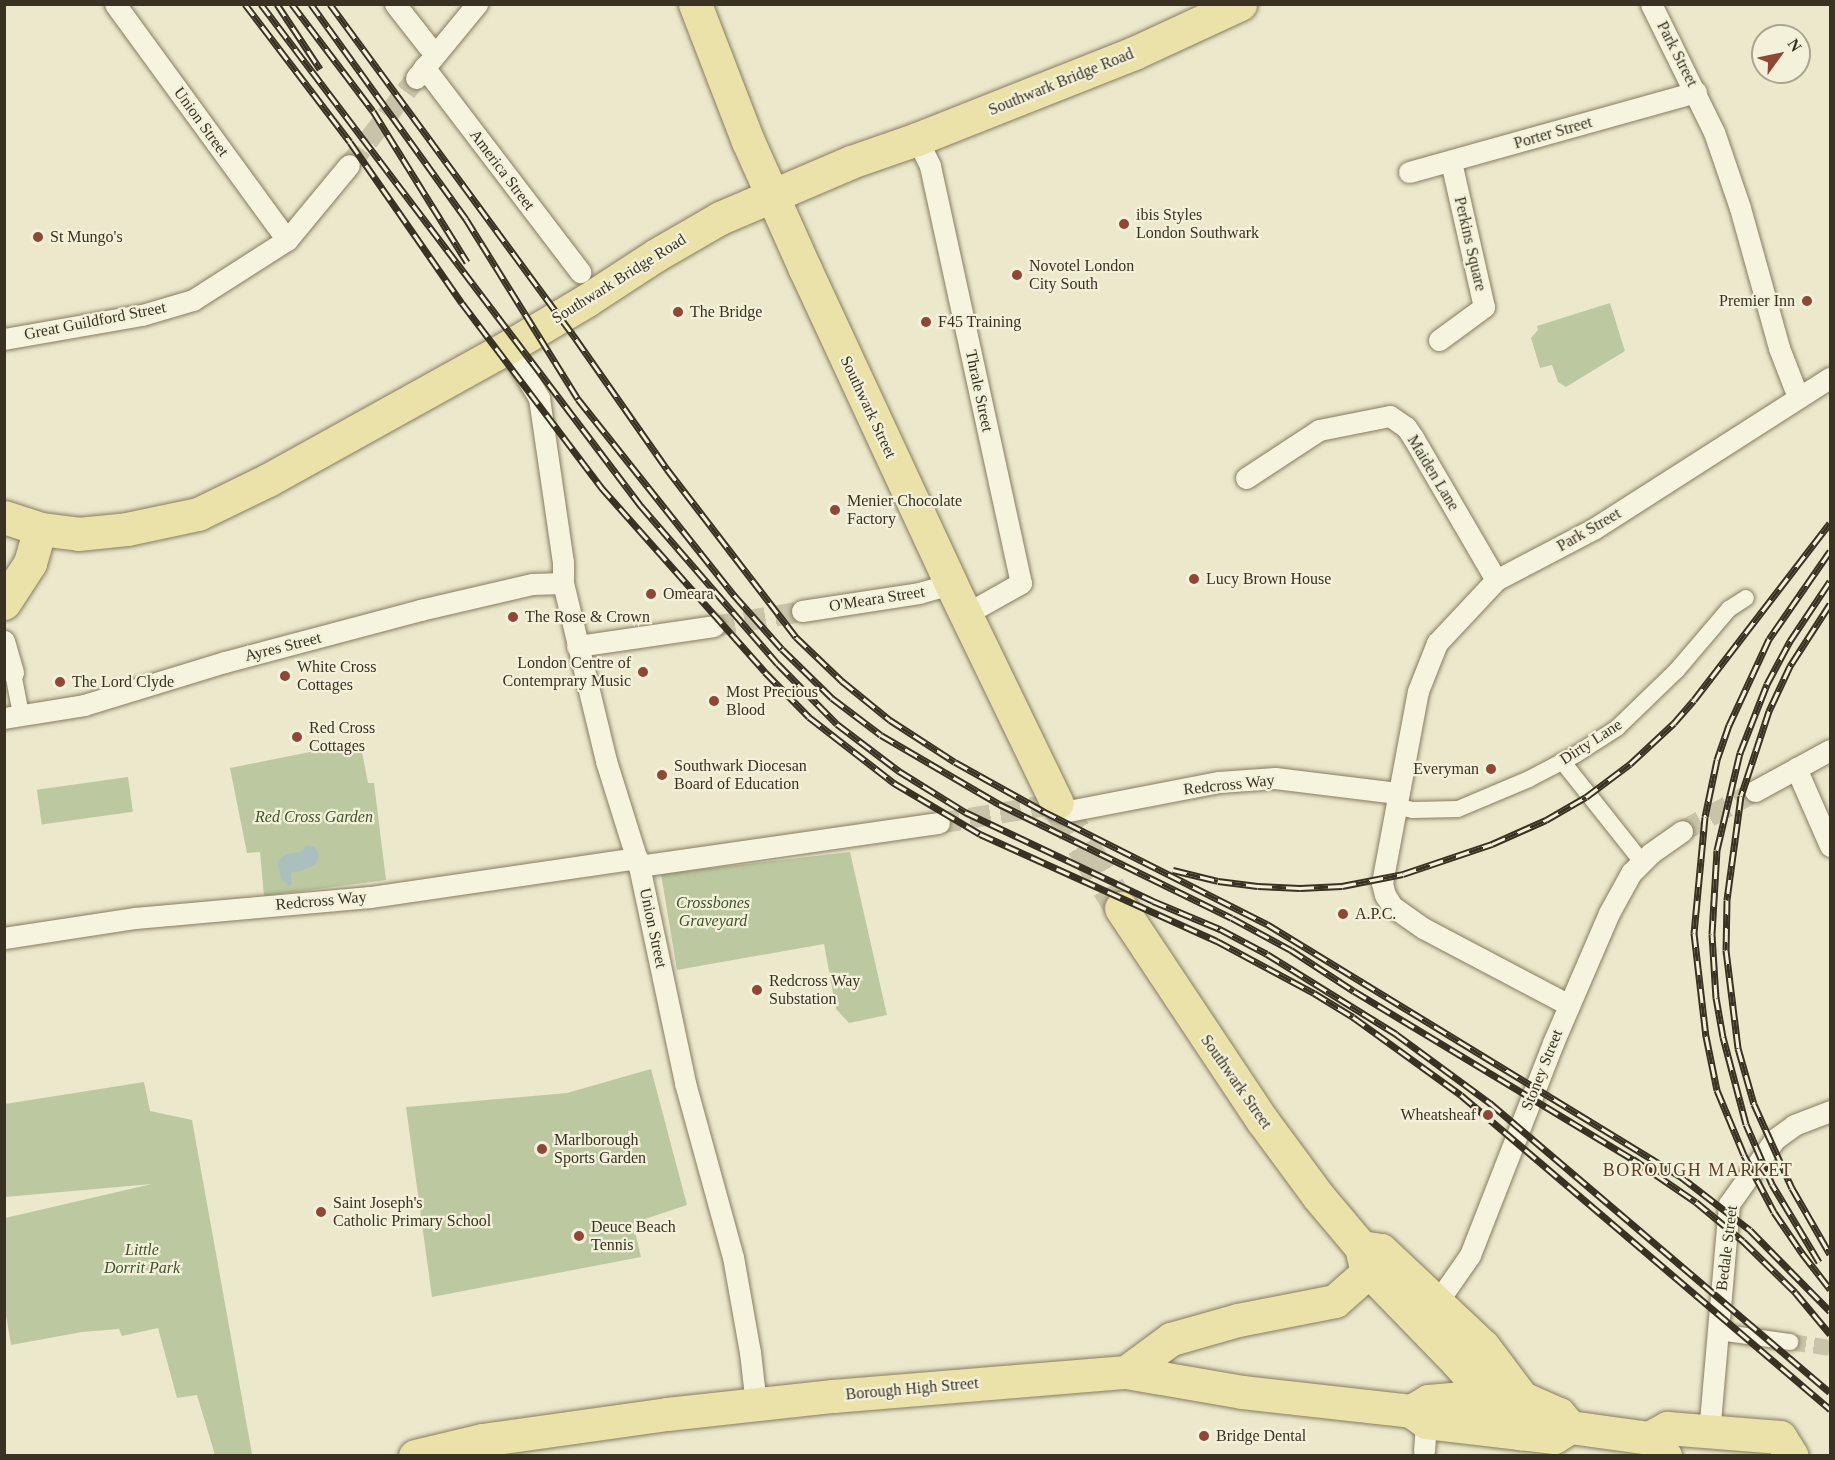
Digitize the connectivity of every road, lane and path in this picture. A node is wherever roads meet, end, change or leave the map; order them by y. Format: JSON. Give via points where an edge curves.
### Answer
{"nodes":[{"id":1,"x":115,"y":4,"type":"edge"},
{"id":2,"x":395,"y":4,"type":"edge"},
{"id":3,"x":477,"y":4,"type":"edge"},
{"id":4,"x":695,"y":4,"type":"edge"},
{"id":5,"x":1240,"y":4,"type":"edge"},
{"id":6,"x":1651,"y":4,"type":"edge"},
{"id":7,"x":426,"y":66,"type":"junction"},
{"id":8,"x":1696,"y":92,"type":"junction"},
{"id":9,"x":917,"y":139,"type":"junction"},
{"id":10,"x":1451,"y":162,"type":"junction"},
{"id":11,"x":349,"y":165,"type":"tunnel mouth"},
{"id":12,"x":1409,"y":172,"type":"dead end"},
{"id":13,"x":772,"y":195,"type":"junction"},
{"id":14,"x":287,"y":240,"type":"junction"},
{"id":15,"x":580,"y":272,"type":"dead end"},
{"id":16,"x":4,"y":339,"type":"edge"},
{"id":17,"x":1439,"y":340,"type":"dead end"},
{"id":18,"x":508,"y":347,"type":"junction"},
{"id":19,"x":1830,"y":378,"type":"edge"},
{"id":20,"x":1798,"y":397,"type":"junction"},
{"id":21,"x":1246,"y":478,"type":"dead end"},
{"id":22,"x":4,"y":517,"type":"edge"},
{"id":23,"x":40,"y":529,"type":"junction"},
{"id":24,"x":1496,"y":580,"type":"junction"},
{"id":25,"x":563,"y":583,"type":"junction"},
{"id":26,"x":951,"y":584,"type":"junction"},
{"id":27,"x":1746,"y":598,"type":"dead end"},
{"id":28,"x":4,"y":603,"type":"edge"},
{"id":29,"x":802,"y":611,"type":"tunnel mouth"},
{"id":30,"x":966,"y":614,"type":"junction"},
{"id":31,"x":714,"y":627,"type":"tunnel mouth"},
{"id":32,"x":4,"y":641,"type":"edge"},
{"id":33,"x":577,"y":646,"type":"junction"},
{"id":34,"x":13,"y":673,"type":"joint"},
{"id":35,"x":13,"y":716,"type":"edge"},
{"id":36,"x":1830,"y":750,"type":"edge"},
{"id":37,"x":1562,"y":762,"type":"junction"},
{"id":38,"x":1796,"y":768,"type":"junction"},
{"id":39,"x":1755,"y":791,"type":"tunnel mouth"},
{"id":40,"x":1396,"y":800,"type":"junction"},
{"id":41,"x":1060,"y":807,"type":"joint"},
{"id":42,"x":939,"y":823,"type":"tunnel mouth"},
{"id":43,"x":1682,"y":831,"type":"tunnel mouth"},
{"id":44,"x":1830,"y":846,"type":"edge"},
{"id":45,"x":638,"y":862,"type":"junction"},
{"id":46,"x":1642,"y":862,"type":"junction"},
{"id":47,"x":1121,"y":908,"type":"tunnel mouth"},
{"id":48,"x":4,"y":938,"type":"edge"},
{"id":49,"x":1569,"y":1005,"type":"junction"},
{"id":50,"x":1830,"y":1111,"type":"edge"},
{"id":51,"x":1365,"y":1259,"type":"junction"},
{"id":52,"x":1429,"y":1313,"type":"junction"},
{"id":53,"x":1718,"y":1332,"type":"junction"},
{"id":54,"x":1790,"y":1342,"type":"tunnel mouth"},
{"id":55,"x":1126,"y":1372,"type":"junction"},
{"id":56,"x":1487,"y":1396,"type":"junction"},
{"id":57,"x":1525,"y":1399,"type":"junction"},
{"id":58,"x":756,"y":1405,"type":"junction"},
{"id":59,"x":1422,"y":1421,"type":"junction"},
{"id":60,"x":1545,"y":1432,"type":"junction"},
{"id":61,"x":1709,"y":1433,"type":"junction"},
{"id":62,"x":1657,"y":1447,"type":"edge"},
{"id":63,"x":415,"y":1455,"type":"edge"},
{"id":64,"x":1792,"y":1455,"type":"edge"}],
"edges":[{"from":1,"to":14,"type":"street","name":"Union Street"},
{"from":2,"to":7,"type":"street","name":"America Street","via":[[428,46]]},
{"from":3,"to":7,"type":"street"},
{"from":4,"to":13,"type":"main road","name":"Southwark Street"},
{"from":5,"to":9,"type":"main road","name":"Southwark Bridge Road","via":[[1134,53]]},
{"from":6,"to":8,"type":"street","name":"Park Street"},
{"from":7,"to":15,"type":"street","name":"America Street"},
{"from":8,"to":10,"type":"street","name":"Porter Street"},
{"from":8,"to":20,"type":"street","name":"Park Street","via":[[1740,208],[1779,348]]},
{"from":9,"to":13,"type":"main road","name":"Southwark Bridge Road"},
{"from":9,"to":30,"type":"street","name":"Thrale Street","via":[[930,166],[1021,583]]},
{"from":10,"to":12,"type":"street","name":"Porter Street"},
{"from":10,"to":17,"type":"street","name":"Perkins Square","via":[[1484,307]]},
{"from":11,"to":14,"type":"street","name":"Great Guildford Street"},
{"from":13,"to":18,"type":"main road","name":"Southwark Bridge Road","via":[[705,226]]},
{"from":13,"to":26,"type":"main road","name":"Southwark Street"},
{"from":14,"to":16,"type":"street","name":"Great Guildford Street","via":[[193,300],[142,315]]},
{"from":18,"to":23,"type":"main road","name":"Southwark Bridge Road","via":[[198,514],[95,534]]},
{"from":18,"to":25,"type":"street","name":"Union Street","via":[[539,398]]},
{"from":19,"to":20,"type":"street"},
{"from":20,"to":24,"type":"street","name":"Park Street","via":[[1595,528]]},
{"from":21,"to":24,"type":"street","name":"Maiden Lane","via":[[1319,430],[1390,416],[1406,427],[1414,439]]},
{"from":22,"to":23,"type":"main road","name":"Southwark Bridge Road"},
{"from":23,"to":28,"type":"main road","via":[[30,563]]},
{"from":24,"to":40,"type":"street","name":"Park Street","via":[[1437,643],[1418,691]]},
{"from":25,"to":33,"type":"street","name":"Union Street"},
{"from":25,"to":35,"type":"street","name":"Ayres Street","via":[[532,584],[420,610],[225,662],[84,705]]},
{"from":26,"to":29,"type":"street","name":"O'Meara Street","via":[[919,593]]},
{"from":26,"to":30,"type":"main road","name":"Southwark Street"},
{"from":27,"to":37,"type":"street","name":"Dirty Lane","via":[[1729,609],[1677,670],[1617,728]]},
{"from":30,"to":41,"type":"main road","name":"Southwark Street"},
{"from":31,"to":33,"type":"street"},
{"from":32,"to":34,"type":"street"},
{"from":33,"to":45,"type":"street","name":"Union Street","via":[[606,761]]},
{"from":34,"to":35,"type":"street"},
{"from":36,"to":38,"type":"street"},
{"from":37,"to":40,"type":"street","name":"Dirty Lane","via":[[1458,809],[1413,810]]},
{"from":37,"to":46,"type":"street"},
{"from":38,"to":39,"type":"street"},
{"from":38,"to":44,"type":"street"},
{"from":40,"to":41,"type":"street","name":"Redcross Way","via":[[1275,778],[1219,782]]},
{"from":40,"to":49,"type":"street","name":"Park Street","via":[[1382,883],[1392,906],[1423,928]]},
{"from":42,"to":45,"type":"street","name":"Redcross Way"},
{"from":43,"to":46,"type":"street","name":"Stoney Street"},
{"from":45,"to":48,"type":"street","name":"Redcross Way","via":[[370,897],[135,918]]},
{"from":45,"to":58,"type":"street","name":"Union Street","via":[[684,1083],[733,1257]]},
{"from":46,"to":49,"type":"street","name":"Stoney Street","via":[[1631,873],[1609,913]]},
{"from":47,"to":51,"type":"main road","name":"Southwark Street","via":[[1262,1120]]},
{"from":49,"to":52,"type":"street","name":"Stoney Street","via":[[1470,1255]]},
{"from":50,"to":53,"type":"street","name":"Bedale Street","via":[[1794,1125],[1775,1139],[1729,1204]]},
{"from":51,"to":52,"type":"main road","name":"Southwark Street"},
{"from":51,"to":55,"type":"main road","via":[[1335,1301],[1238,1320],[1171,1340]]},
{"from":52,"to":56,"type":"main road","name":"Southwark Street"},
{"from":52,"to":57,"type":"main road","name":"Southwark Street","via":[[1483,1346]]},
{"from":53,"to":54,"type":"street"},
{"from":53,"to":61,"type":"street","name":"Bedale Street"},
{"from":55,"to":58,"type":"main road","name":"Borough High Street"},
{"from":55,"to":59,"type":"main road","name":"Borough High Street"},
{"from":56,"to":57,"type":"main road","name":"Borough High Street"},
{"from":56,"to":59,"type":"main road","name":"Borough High Street"},
{"from":56,"to":60,"type":"main road","name":"Southwark Street"},
{"from":57,"to":60,"type":"main road","name":"Borough High Street","via":[[1559,1414]]},
{"from":58,"to":63,"type":"main road","name":"Borough High Street","via":[[503,1437]]},
{"from":59,"to":60,"type":"main road","name":"Borough High Street"},
{"from":60,"to":62,"type":"main road","name":"Borough High Street"},
{"from":61,"to":62,"type":"main road","name":"Borough High Street","via":[[1667,1428]]},
{"from":61,"to":64,"type":"main road","name":"Borough High Street","via":[[1780,1437]]}]}
